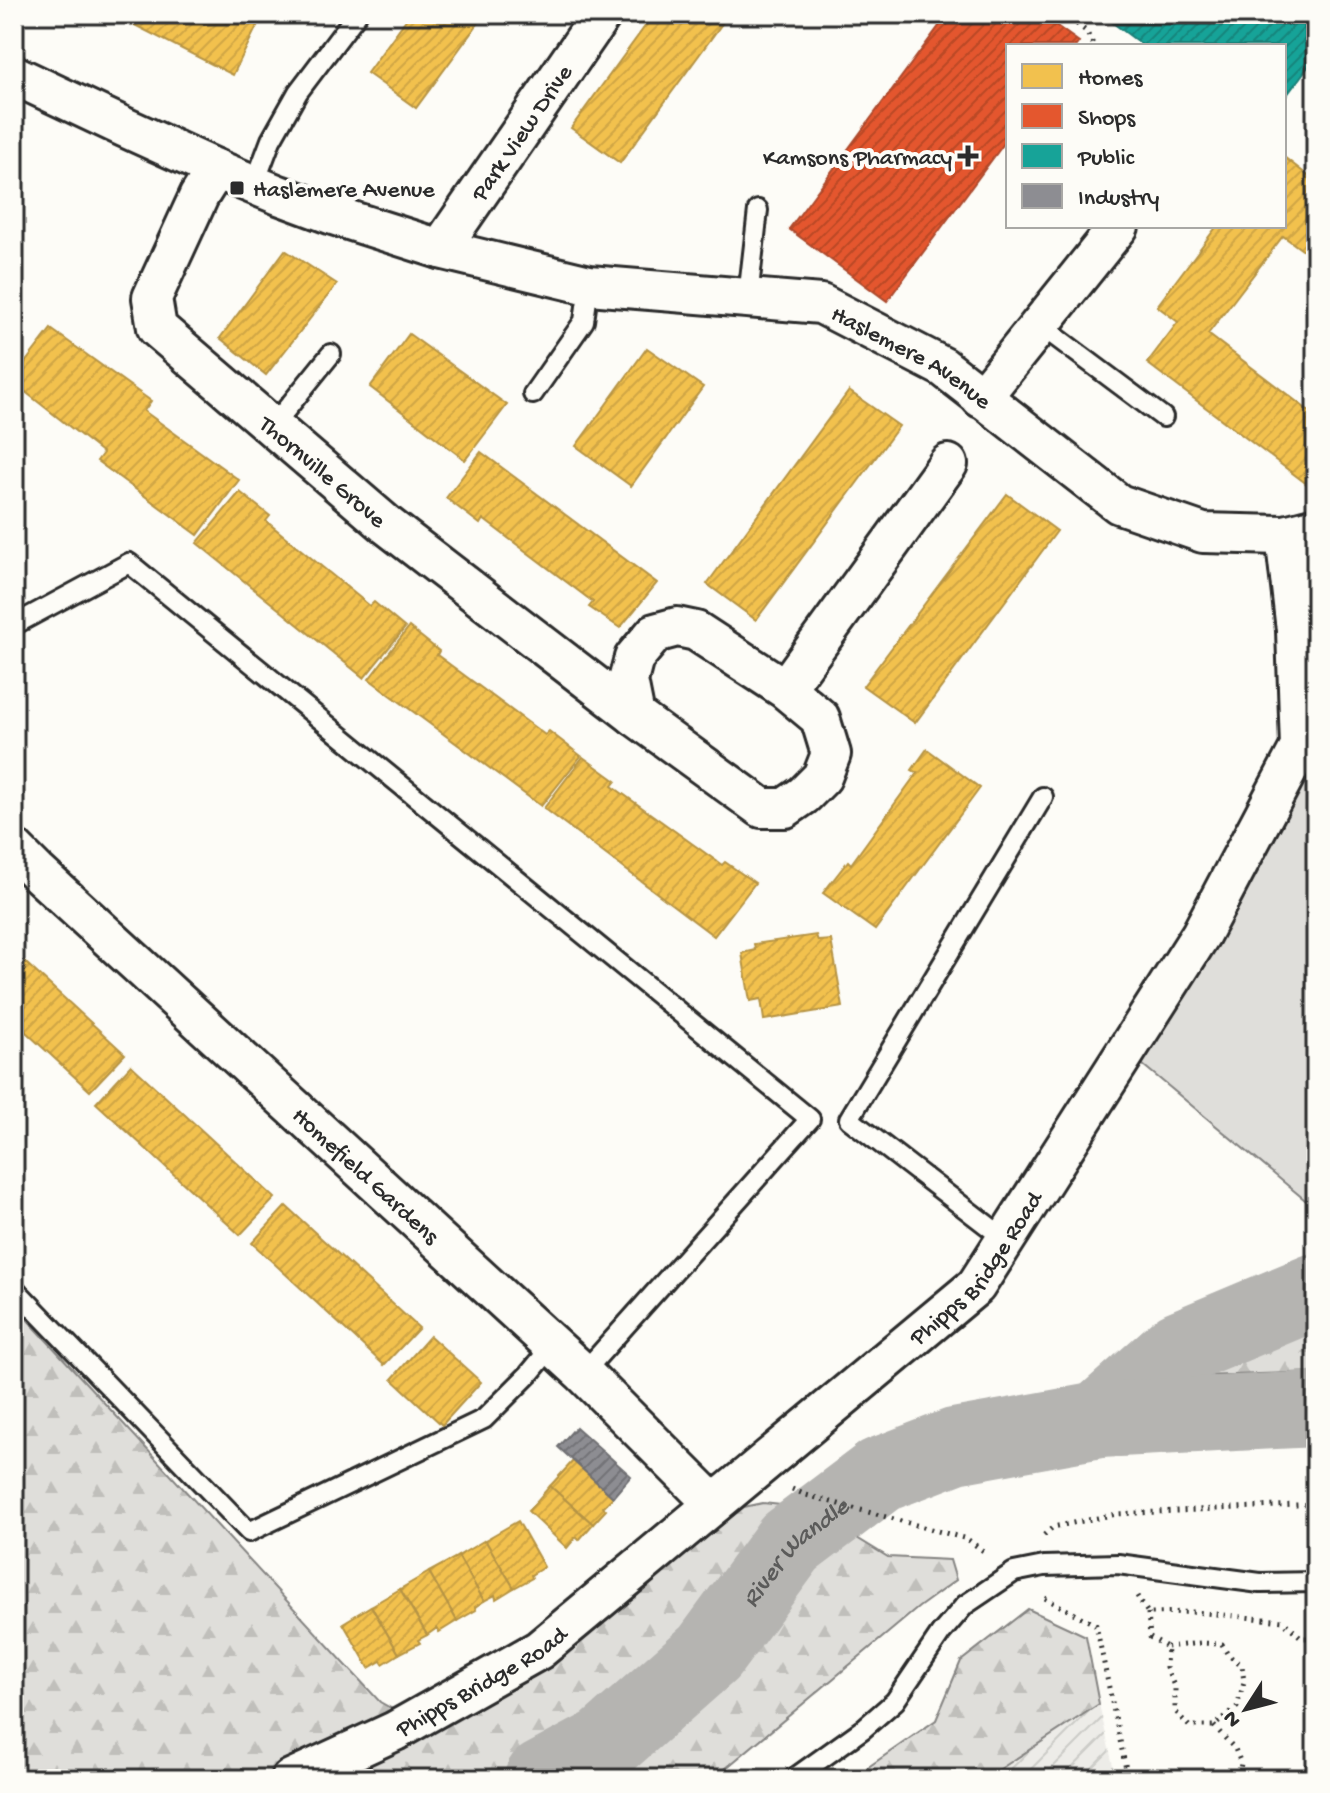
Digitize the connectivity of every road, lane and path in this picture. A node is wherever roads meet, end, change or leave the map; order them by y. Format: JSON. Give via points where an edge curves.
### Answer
{"nodes":[{"id":1,"x":357,"y":14,"type":"edge"},
{"id":2,"x":602,"y":14,"type":"edge"},
{"id":3,"x":1064,"y":14,"type":"edge"},
{"id":4,"x":1093,"y":44,"type":"edge"},
{"id":5,"x":14,"y":75,"type":"edge"},
{"id":6,"x":216,"y":169,"type":"junction"},
{"id":7,"x":254,"y":185,"type":"junction"},
{"id":8,"x":758,"y":210,"type":"dead end"},
{"id":9,"x":1117,"y":228,"type":"edge"},
{"id":10,"x":440,"y":249,"type":"junction"},
{"id":11,"x":589,"y":285,"type":"junction"},
{"id":12,"x":748,"y":297,"type":"junction"},
{"id":13,"x":1040,"y":325,"type":"junction"},
{"id":14,"x":331,"y":354,"type":"dead end"},
{"id":15,"x":533,"y":394,"type":"dead end"},
{"id":16,"x":981,"y":398,"type":"junction"},
{"id":17,"x":1163,"y":417,"type":"dead end"},
{"id":18,"x":272,"y":427,"type":"junction"},
{"id":19,"x":948,"y":464,"type":"dead end"},
{"id":20,"x":1300,"y":531,"type":"edge"},
{"id":21,"x":14,"y":625,"type":"edge"},
{"id":22,"x":785,"y":689,"type":"junction"},
{"id":23,"x":635,"y":716,"type":"junction"},
{"id":24,"x":1043,"y":797,"type":"dead end"},
{"id":25,"x":14,"y":849,"type":"edge"},
{"id":26,"x":1005,"y":1239,"type":"junction"},
{"id":27,"x":14,"y":1288,"type":"edge"},
{"id":28,"x":553,"y":1345,"type":"junction"},
{"id":29,"x":583,"y":1373,"type":"junction"},
{"id":30,"x":806,"y":1495,"type":"dead end"},
{"id":31,"x":714,"y":1504,"type":"junction"},
{"id":32,"x":1316,"y":1504,"type":"edge"},
{"id":33,"x":1118,"y":1564,"type":"junction"},
{"id":34,"x":1014,"y":1572,"type":"junction"},
{"id":35,"x":1316,"y":1582,"type":"edge"},
{"id":36,"x":1148,"y":1613,"type":"junction"},
{"id":37,"x":1316,"y":1638,"type":"edge"},
{"id":38,"x":1167,"y":1647,"type":"junction"},
{"id":39,"x":1214,"y":1726,"type":"junction"},
{"id":40,"x":1316,"y":1758,"type":"edge"},
{"id":41,"x":291,"y":1779,"type":"edge"},
{"id":42,"x":793,"y":1779,"type":"edge"},
{"id":43,"x":1128,"y":1779,"type":"edge"},
{"id":44,"x":1240,"y":1779,"type":"edge"},
{"id":45,"x":1297,"y":1779,"type":"edge"}],
"edges":[{"from":1,"to":7,"type":"lane","via":[[298,92]]},
{"from":2,"to":10,"type":"street","name":"Park View Drive"},
{"from":3,"to":4,"type":"path","via":[[1086,31]]},
{"from":5,"to":6,"type":"street","name":"Haslemere Avenue"},
{"from":6,"to":7,"type":"street","name":"Haslemere Avenue"},
{"from":6,"to":18,"type":"street","name":"Thornville Grove","via":[[152,298],[157,328]]},
{"from":7,"to":10,"type":"street","name":"Haslemere Avenue"},
{"from":8,"to":12,"type":"lane"},
{"from":9,"to":13,"type":"street"},
{"from":10,"to":11,"type":"street","name":"Haslemere Avenue"},
{"from":11,"to":12,"type":"street","name":"Haslemere Avenue"},
{"from":11,"to":15,"type":"lane","via":[[584,321]]},
{"from":12,"to":16,"type":"street","name":"Haslemere Avenue","via":[[821,304],[943,367]]},
{"from":13,"to":16,"type":"street"},
{"from":13,"to":17,"type":"lane"},
{"from":14,"to":18,"type":"lane"},
{"from":16,"to":20,"type":"street","name":"Haslemere Avenue","via":[[1119,504],[1203,533]]},
{"from":18,"to":23,"type":"street","name":"Thornville Grove","via":[[388,526]]},
{"from":19,"to":22,"type":"street"},
{"from":20,"to":26,"type":"street","name":"Phipps Bridge Road","via":[[1300,747],[1201,934]]},
{"from":21,"to":29,"type":"lane","via":[[129,563],[810,1119]]},
{"from":22,"to":23,"type":"street","name":"Thornville Grove","via":[[696,631],[677,627],[655,633],[634,658],[628,681]]},
{"from":22,"to":23,"type":"street","name":"Thornville Grove","via":[[820,718],[831,754],[822,777],[785,808],[762,808]]},
{"from":24,"to":26,"type":"lane","via":[[849,1119]]},
{"from":25,"to":28,"type":"street","name":"Homefield Gardens"},
{"from":26,"to":31,"type":"street","name":"Phipps Bridge Road","via":[[976,1286]]},
{"from":27,"to":28,"type":"lane","via":[[249,1532],[484,1419]]},
{"from":28,"to":29,"type":"street","name":"Homefield Gardens"},
{"from":29,"to":31,"type":"street","name":"Homefield Gardens"},
{"from":30,"to":34,"type":"path","via":[[967,1539]]},
{"from":31,"to":41,"type":"street","name":"Phipps Bridge Road","via":[[539,1650],[395,1731]]},
{"from":32,"to":34,"type":"path","via":[[1117,1514],[1053,1527],[1027,1549]]},
{"from":33,"to":34,"type":"lane"},
{"from":33,"to":35,"type":"lane","via":[[1260,1583]]},
{"from":33,"to":36,"type":"path"},
{"from":34,"to":42,"type":"lane","via":[[965,1605],[895,1701]]},
{"from":34,"to":43,"type":"path","via":[[1045,1598],[1096,1625]]},
{"from":36,"to":37,"type":"path","via":[[1283,1621],[1302,1638]]},
{"from":36,"to":38,"type":"path","via":[[1150,1637]]},
{"from":38,"to":39,"type":"path","via":[[1175,1711],[1189,1726]]},
{"from":38,"to":39,"type":"path","via":[[1222,1644],[1242,1665],[1237,1707]]},
{"from":39,"to":44,"type":"path","via":[[1235,1749]]},
{"from":40,"to":45,"type":"path"}]}
